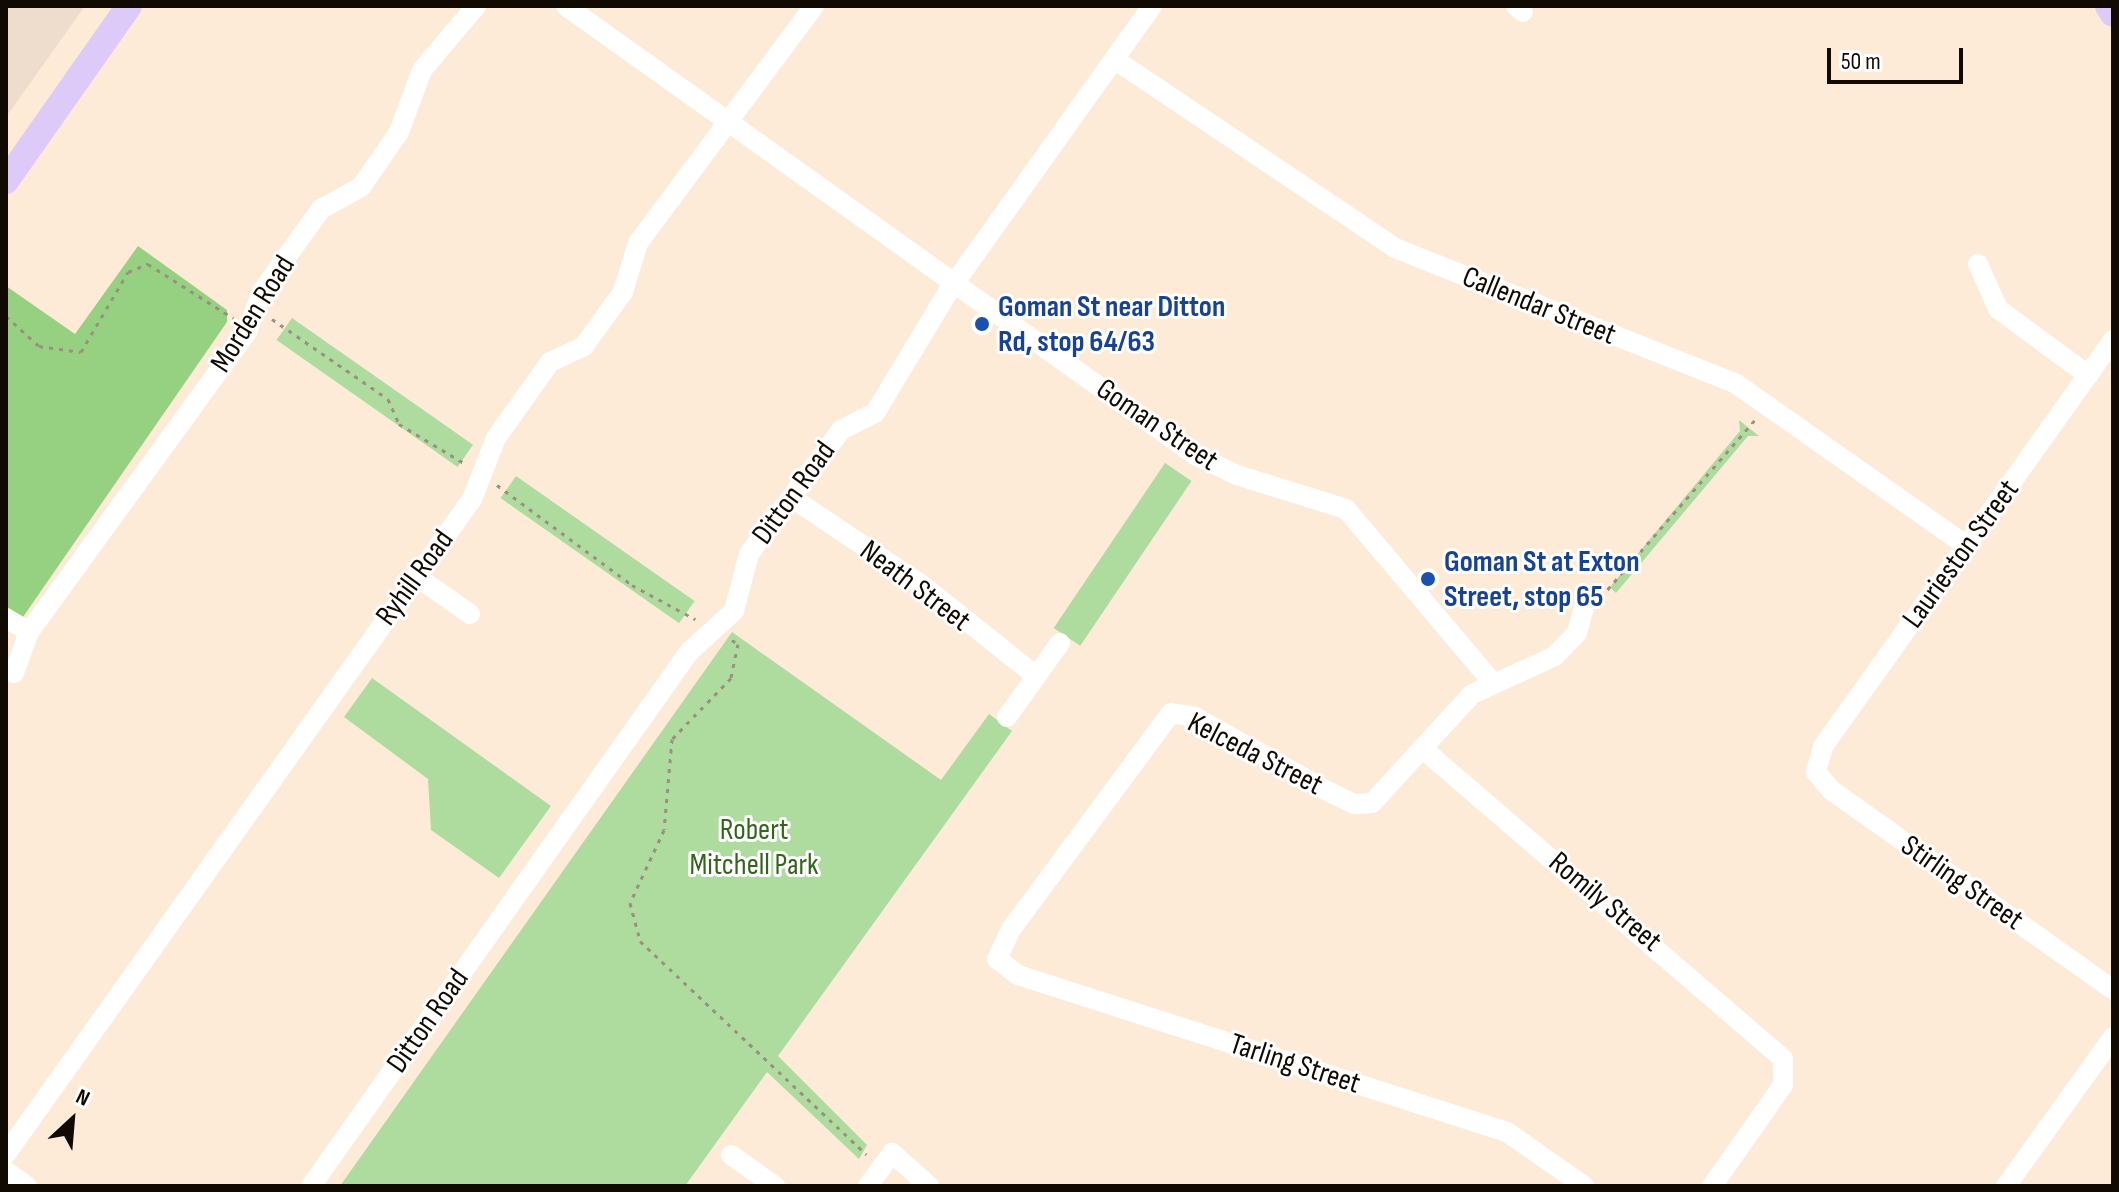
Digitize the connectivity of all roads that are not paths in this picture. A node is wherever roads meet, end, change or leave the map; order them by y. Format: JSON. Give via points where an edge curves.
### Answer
{"nodes":[{"id":1,"x":129,"y":6,"type":"edge"},
{"id":2,"x":476,"y":6,"type":"edge"},
{"id":3,"x":566,"y":6,"type":"edge"},
{"id":4,"x":814,"y":6,"type":"edge"},
{"id":5,"x":1152,"y":6,"type":"edge"},
{"id":6,"x":2108,"y":6,"type":"edge"},
{"id":7,"x":2113,"y":14,"type":"edge"},
{"id":8,"x":1114,"y":59,"type":"junction"},
{"id":9,"x":730,"y":123,"type":"junction"},
{"id":10,"x":6,"y":181,"type":"edge"},
{"id":11,"x":1978,"y":264,"type":"dead end"},
{"id":12,"x":956,"y":281,"type":"junction"},
{"id":13,"x":2113,"y":340,"type":"edge"},
{"id":14,"x":2100,"y":370,"type":"edge"},
{"id":15,"x":792,"y":498,"type":"junction"},
{"id":16,"x":1967,"y":546,"type":"junction"},
{"id":17,"x":416,"y":576,"type":"junction"},
{"id":18,"x":1584,"y":607,"type":"road end"},
{"id":19,"x":470,"y":614,"type":"dead end"},
{"id":20,"x":6,"y":618,"type":"edge"},
{"id":21,"x":29,"y":632,"type":"junction"},
{"id":22,"x":1060,"y":643,"type":"dead end"},
{"id":23,"x":14,"y":673,"type":"dead end"},
{"id":24,"x":1036,"y":676,"type":"junction"},
{"id":25,"x":1492,"y":682,"type":"junction"},
{"id":26,"x":1007,"y":717,"type":"dead end"},
{"id":27,"x":1423,"y":749,"type":"junction"},
{"id":28,"x":1816,"y":772,"type":"joint"},
{"id":29,"x":997,"y":959,"type":"joint"},
{"id":30,"x":2113,"y":990,"type":"edge"},
{"id":31,"x":2113,"y":1037,"type":"edge"},
{"id":32,"x":6,"y":1154,"type":"edge"},
{"id":33,"x":731,"y":1155,"type":"dead end"},
{"id":34,"x":6,"y":1171,"type":"edge"},
{"id":35,"x":27,"y":1186,"type":"edge"},
{"id":36,"x":311,"y":1186,"type":"edge"},
{"id":37,"x":775,"y":1186,"type":"edge"},
{"id":38,"x":868,"y":1186,"type":"edge"},
{"id":39,"x":929,"y":1186,"type":"edge"},
{"id":40,"x":1584,"y":1186,"type":"edge"},
{"id":41,"x":1712,"y":1186,"type":"edge"},
{"id":42,"x":2006,"y":1186,"type":"edge"}],
"edges":[{"from":1,"to":10,"type":"main road"},
{"from":2,"to":21,"type":"street","name":"Morden Road","via":[[422,70],[399,132],[361,187],[321,209],[262,291],[256,314]]},
{"from":3,"to":9,"type":"street","name":"Goman Street"},
{"from":4,"to":9,"type":"street","name":"Ryhill Road"},
{"from":5,"to":8,"type":"street","name":"Ditton Road"},
{"from":6,"to":7,"type":"main road"},
{"from":8,"to":12,"type":"street","name":"Ditton Road"},
{"from":8,"to":16,"type":"street","name":"Callendar Street","via":[[1395,248],[1735,383]]},
{"from":9,"to":12,"type":"street","name":"Goman Street"},
{"from":9,"to":17,"type":"street","name":"Ryhill Road","via":[[638,243],[623,292],[584,346],[550,362],[496,438],[485,476]]},
{"from":11,"to":14,"type":"street","via":[[1998,309]]},
{"from":12,"to":15,"type":"street","name":"Ditton Road","via":[[875,413],[841,430]]},
{"from":12,"to":25,"type":"street","name":"Goman Street","via":[[1195,455],[1237,475],[1346,509]]},
{"from":13,"to":14,"type":"street","name":"Laurieston Street"},
{"from":14,"to":16,"type":"street","name":"Laurieston Street"},
{"from":15,"to":24,"type":"street","name":"Neath Street","via":[[922,585]]},
{"from":15,"to":36,"type":"street","name":"Ditton Road","via":[[749,554],[734,611],[689,652]]},
{"from":16,"to":28,"type":"street","name":"Laurieston Street","via":[[1823,747]]},
{"from":17,"to":19,"type":"street"},
{"from":17,"to":32,"type":"street","name":"Ryhill Road"},
{"from":18,"to":25,"type":"street","name":"Kelceda Street","via":[[1577,633],[1555,656]]},
{"from":20,"to":21,"type":"street"},
{"from":21,"to":23,"type":"street","name":"Morden Road"},
{"from":22,"to":24,"type":"street"},
{"from":24,"to":26,"type":"street"},
{"from":25,"to":27,"type":"street","name":"Kelceda Street","via":[[1472,694]]},
{"from":27,"to":29,"type":"street","name":"Kelceda Street","via":[[1382,798],[1354,804],[1195,717],[1171,713],[1011,929]]},
{"from":27,"to":41,"type":"street","name":"Romily Street","via":[[1783,1059],[1783,1085]]},
{"from":28,"to":30,"type":"street","name":"Stirling Street","via":[[1831,790]]},
{"from":29,"to":40,"type":"street","name":"Tarling Street","via":[[1018,975],[1507,1132]]},
{"from":31,"to":42,"type":"street"},
{"from":33,"to":37,"type":"street"},
{"from":34,"to":35,"type":"street"},
{"from":38,"to":39,"type":"street","via":[[892,1153]]}]}
